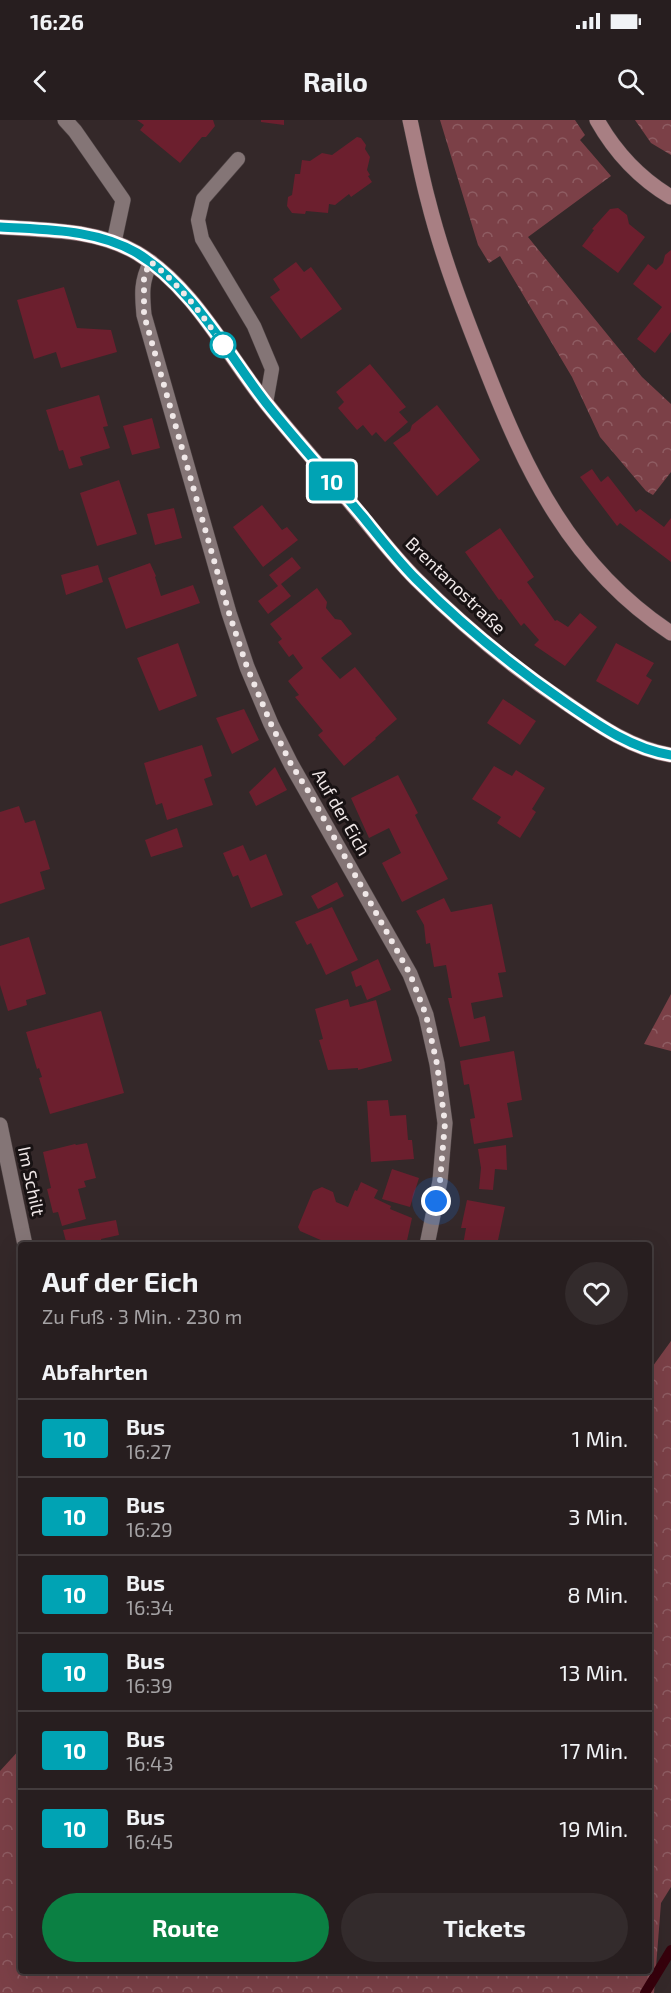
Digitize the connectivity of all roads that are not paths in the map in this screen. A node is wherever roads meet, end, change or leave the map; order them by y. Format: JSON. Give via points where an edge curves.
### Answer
{"nodes":[{"id":1,"x":65,"y":120,"type":"edge"},
{"id":2,"x":410,"y":120,"type":"edge"},
{"id":3,"x":597,"y":120,"type":"edge"},
{"id":4,"x":238,"y":159,"type":"dead end"},
{"id":5,"x":671,"y":197,"type":"edge"},
{"id":6,"x":0,"y":227,"type":"edge"},
{"id":7,"x":114,"y":242,"type":"junction"},
{"id":8,"x":151,"y":262,"type":"junction"},
{"id":9,"x":266,"y":403,"type":"junction"},
{"id":10,"x":671,"y":633,"type":"edge"},
{"id":11,"x":671,"y":755,"type":"edge"},
{"id":12,"x":0,"y":1125,"type":"edge"},
{"id":13,"x":25,"y":1242,"type":"edge"},
{"id":14,"x":428,"y":1242,"type":"edge"}],
"edges":[{"from":1,"to":7,"type":"street","via":[[123,200]]},
{"from":2,"to":10,"type":"street","via":[[428,201],[453,283],[529,469],[574,543],[598,571]]},
{"from":3,"to":5,"type":"street","via":[[639,175]]},
{"from":4,"to":9,"type":"lane","via":[[202,199],[198,220],[202,239],[254,326],[272,369]]},
{"from":6,"to":7,"type":"street","name":"Brentanostraße","via":[[62,231]]},
{"from":7,"to":8,"type":"street","name":"Brentanostraße"},
{"from":8,"to":9,"type":"street","name":"Brentanostraße","via":[[189,298]]},
{"from":8,"to":14,"type":"street","name":"Auf der Eich","via":[[144,275],[144,315],[247,667],[271,724],[410,974],[426,1015],[445,1123],[440,1181]]},
{"from":9,"to":11,"type":"street","name":"Brentanostraße","via":[[414,578],[450,613],[515,667],[592,721],[631,743]]},
{"from":12,"to":13,"type":"street","name":"Im Schilt"}]}
